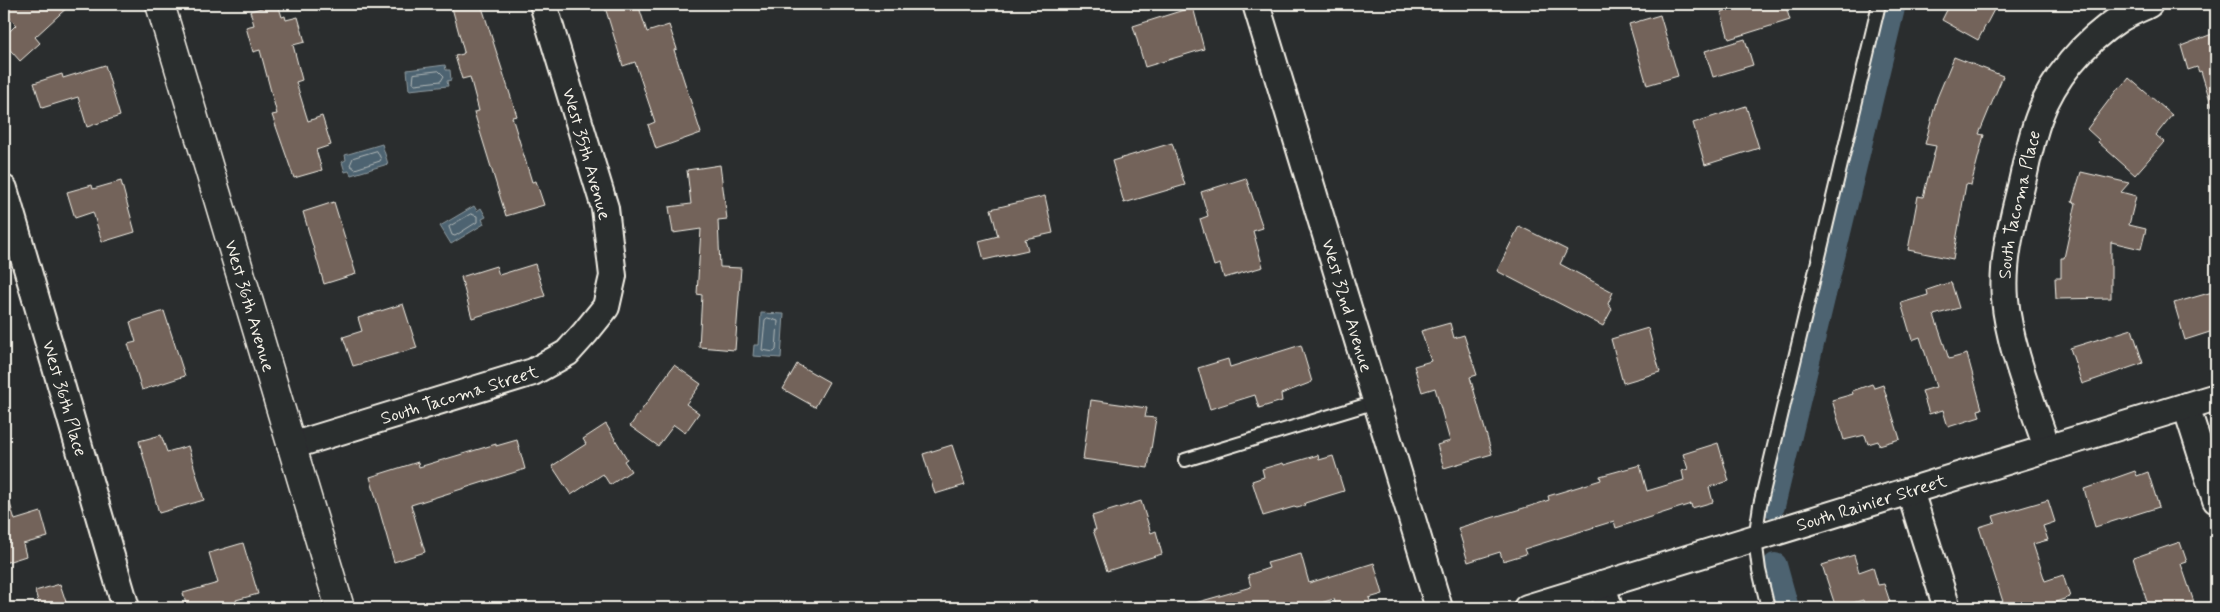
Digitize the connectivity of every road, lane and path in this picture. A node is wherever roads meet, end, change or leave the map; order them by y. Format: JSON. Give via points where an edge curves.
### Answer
{"nodes":[{"id":1,"x":160,"y":4,"type":"edge"},
{"id":2,"x":543,"y":4,"type":"edge"},
{"id":3,"x":1256,"y":4,"type":"edge"},
{"id":4,"x":1879,"y":4,"type":"edge"},
{"id":5,"x":2149,"y":4,"type":"edge"},
{"id":6,"x":4,"y":189,"type":"edge"},
{"id":7,"x":606,"y":307,"type":"joint"},
{"id":8,"x":2216,"y":397,"type":"edge"},
{"id":9,"x":1376,"y":402,"type":"junction"},
{"id":10,"x":2186,"y":406,"type":"junction"},
{"id":11,"x":291,"y":446,"type":"junction"},
{"id":12,"x":2047,"y":448,"type":"junction"},
{"id":13,"x":1185,"y":460,"type":"dead end"},
{"id":14,"x":1910,"y":491,"type":"junction"},
{"id":15,"x":2216,"y":500,"type":"edge"},
{"id":16,"x":1756,"y":539,"type":"junction"},
{"id":17,"x":1606,"y":597,"type":"edge"},
{"id":18,"x":126,"y":608,"type":"edge"},
{"id":19,"x":340,"y":608,"type":"edge"},
{"id":20,"x":1439,"y":608,"type":"edge"},
{"id":21,"x":1526,"y":608,"type":"edge"},
{"id":22,"x":1768,"y":608,"type":"edge"},
{"id":23,"x":1947,"y":608,"type":"edge"}],
"edges":[{"from":1,"to":11,"type":"street","name":"West 36th Avenue"},
{"from":2,"to":7,"type":"street","name":"West 35th Avenue","via":[[605,208],[613,276]]},
{"from":3,"to":9,"type":"street","name":"West 32nd Avenue"},
{"from":4,"to":16,"type":"lane","via":[[1760,505]]},
{"from":5,"to":12,"type":"street","name":"South Tacoma Place","via":[[2119,19],[2089,43],[2051,92],[2037,125],[2009,235],[2004,269],[2005,300],[2014,344]]},
{"from":6,"to":18,"type":"street","name":"West 36th Place"},
{"from":7,"to":11,"type":"street","name":"South Tacoma Street","via":[[567,353],[533,372]]},
{"from":8,"to":10,"type":"street","name":"South Rainier Street"},
{"from":9,"to":13,"type":"lane"},
{"from":9,"to":20,"type":"street","name":"West 32nd Avenue"},
{"from":10,"to":12,"type":"street","name":"South Rainier Street"},
{"from":10,"to":15,"type":"street"},
{"from":11,"to":19,"type":"street","name":"West 36th Avenue"},
{"from":12,"to":14,"type":"street","name":"South Rainier Street"},
{"from":14,"to":16,"type":"street","name":"South Rainier Street"},
{"from":14,"to":23,"type":"street"},
{"from":16,"to":17,"type":"street","name":"South Rainier Street"},
{"from":16,"to":22,"type":"lane"},
{"from":17,"to":21,"type":"street","name":"South Rainier Street"}]}
